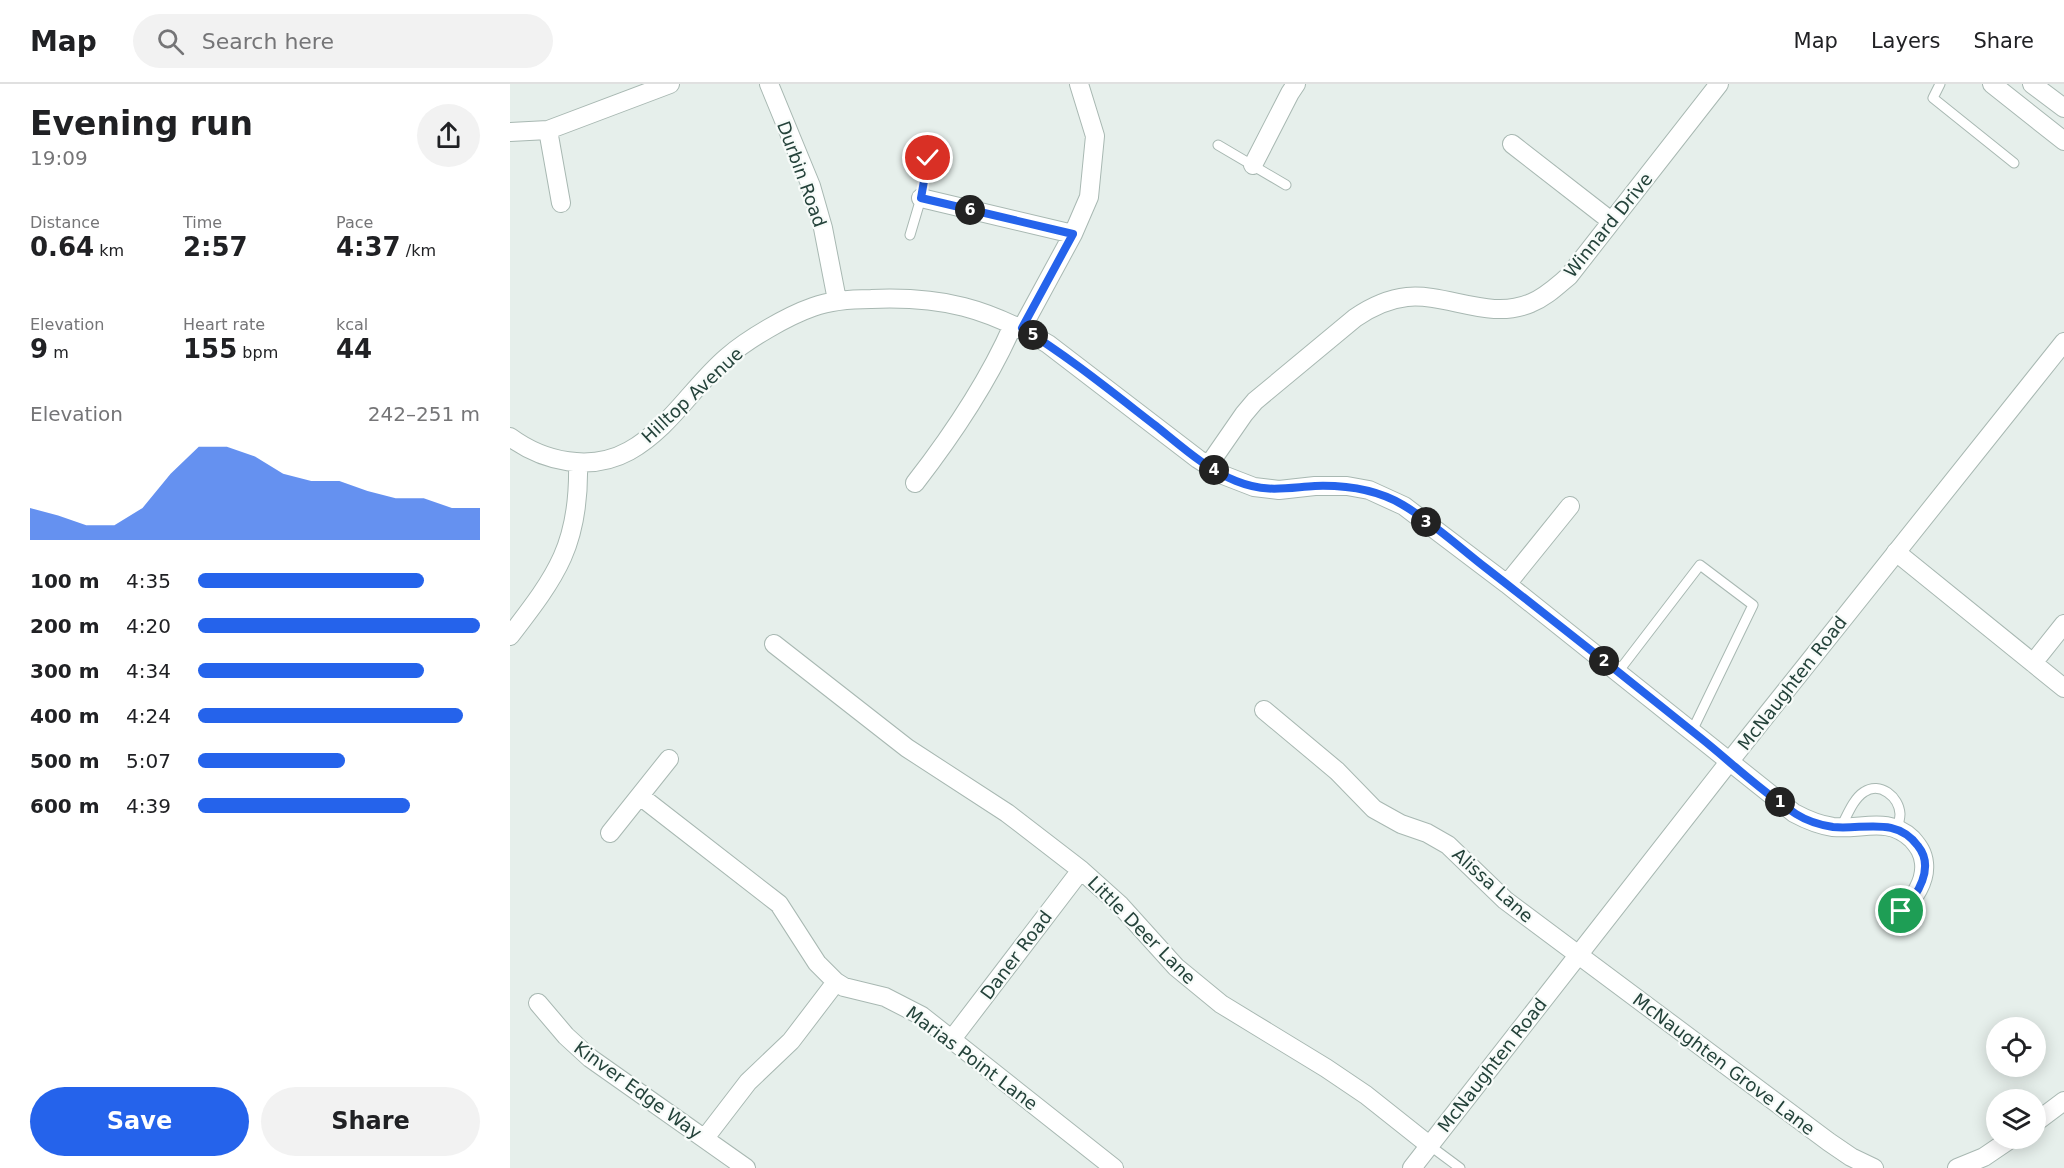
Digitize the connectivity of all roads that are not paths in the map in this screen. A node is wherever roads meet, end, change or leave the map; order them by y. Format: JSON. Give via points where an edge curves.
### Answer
{"nodes":[{"id":1,"x":670,"y":84,"type":"edge"},
{"id":2,"x":769,"y":84,"type":"edge"},
{"id":3,"x":1079,"y":84,"type":"edge"},
{"id":4,"x":1296,"y":84,"type":"edge"},
{"id":5,"x":1719,"y":84,"type":"edge"},
{"id":6,"x":1940,"y":84,"type":"edge"},
{"id":7,"x":1992,"y":84,"type":"edge"},
{"id":8,"x":2041,"y":86,"type":"edge"},
{"id":9,"x":2064,"y":108,"type":"edge"},
{"id":10,"x":2026,"y":112,"type":"junction"},
{"id":11,"x":548,"y":130,"type":"junction"},
{"id":12,"x":510,"y":132,"type":"edge"},
{"id":13,"x":2064,"y":141,"type":"edge"},
{"id":14,"x":1512,"y":144,"type":"dead end"},
{"id":15,"x":1218,"y":145,"type":"dead end"},
{"id":16,"x":928,"y":158,"type":"dead end"},
{"id":17,"x":2014,"y":163,"type":"dead end"},
{"id":18,"x":1253,"y":165,"type":"junction"},
{"id":19,"x":1286,"y":185,"type":"dead end"},
{"id":20,"x":921,"y":198,"type":"junction"},
{"id":21,"x":561,"y":203,"type":"dead end"},
{"id":22,"x":1611,"y":221,"type":"junction"},
{"id":23,"x":1073,"y":234,"type":"junction"},
{"id":24,"x":910,"y":235,"type":"dead end"},
{"id":25,"x":837,"y":300,"type":"junction"},
{"id":26,"x":1017,"y":326,"type":"junction"},
{"id":27,"x":2064,"y":342,"type":"edge"},
{"id":28,"x":510,"y":437,"type":"edge"},
{"id":29,"x":578,"y":463,"type":"junction"},
{"id":30,"x":1208,"y":466,"type":"junction"},
{"id":31,"x":915,"y":483,"type":"dead end"},
{"id":32,"x":1570,"y":506,"type":"dead end"},
{"id":33,"x":1896,"y":552,"type":"junction"},
{"id":34,"x":1507,"y":584,"type":"junction"},
{"id":35,"x":2064,"y":624,"type":"edge"},
{"id":36,"x":510,"y":636,"type":"edge"},
{"id":37,"x":774,"y":644,"type":"dead end"},
{"id":38,"x":2033,"y":663,"type":"junction"},
{"id":39,"x":1618,"y":672,"type":"junction"},
{"id":40,"x":2064,"y":688,"type":"edge"},
{"id":41,"x":1264,"y":710,"type":"dead end"},
{"id":42,"x":1692,"y":731,"type":"junction"},
{"id":43,"x":669,"y":759,"type":"dead end"},
{"id":44,"x":1730,"y":762,"type":"junction"},
{"id":45,"x":640,"y":796,"type":"junction"},
{"id":46,"x":1840,"y":827,"type":"junction"},
{"id":47,"x":1898,"y":828,"type":"junction"},
{"id":48,"x":610,"y":833,"type":"dead end"},
{"id":49,"x":1081,"y":870,"type":"junction"},
{"id":50,"x":1901,"y":911,"type":"dead end"},
{"id":51,"x":1578,"y":955,"type":"junction"},
{"id":52,"x":836,"y":982,"type":"junction"},
{"id":53,"x":538,"y":1003,"type":"dead end"},
{"id":54,"x":952,"y":1040,"type":"junction"},
{"id":55,"x":2064,"y":1101,"type":"edge"},
{"id":56,"x":2046,"y":1114,"type":"edge"},
{"id":57,"x":705,"y":1138,"type":"junction"},
{"id":58,"x":1430,"y":1145,"type":"junction"},
{"id":59,"x":1996,"y":1149,"type":"edge"},
{"id":60,"x":746,"y":1168,"type":"edge"},
{"id":61,"x":1114,"y":1168,"type":"edge"},
{"id":62,"x":1412,"y":1168,"type":"edge"},
{"id":63,"x":1460,"y":1168,"type":"edge"},
{"id":64,"x":1874,"y":1168,"type":"edge"},
{"id":65,"x":1957,"y":1168,"type":"edge"}],
"edges":[{"from":1,"to":11,"type":"street"},
{"from":2,"to":25,"type":"street","name":"Durbin Road","via":[[811,186]]},
{"from":3,"to":23,"type":"street","via":[[1095,136],[1089,197]]},
{"from":4,"to":18,"type":"street"},
{"from":5,"to":22,"type":"street","name":"Winnard Drive"},
{"from":6,"to":17,"type":"lane","via":[[1933,98]]},
{"from":7,"to":10,"type":"street"},
{"from":8,"to":9,"type":"street"},
{"from":8,"to":10,"type":"street"},
{"from":10,"to":13,"type":"street"},
{"from":11,"to":12,"type":"street"},
{"from":11,"to":21,"type":"street"},
{"from":14,"to":22,"type":"street"},
{"from":15,"to":18,"type":"lane"},
{"from":16,"to":20,"type":"lane"},
{"from":18,"to":19,"type":"lane"},
{"from":20,"to":23,"type":"street"},
{"from":20,"to":24,"type":"lane"},
{"from":22,"to":30,"type":"street","name":"Winnard Drive","via":[[1569,276],[1531,304],[1508,309],[1484,308],[1408,297],[1370,308],[1255,402]]},
{"from":23,"to":26,"type":"street"},
{"from":25,"to":26,"type":"street","name":"Hilltop Avenue","via":[[940,300]]},
{"from":25,"to":29,"type":"street","name":"Hilltop Avenue","via":[[812,307],[768,329],[728,356],[658,431],[637,446],[619,455]]},
{"from":26,"to":30,"type":"street","name":"Hilltop Avenue","via":[[1079,366]]},
{"from":26,"to":31,"type":"street","via":[[974,400]]},
{"from":27,"to":33,"type":"street","name":"McNaughten Road"},
{"from":28,"to":29,"type":"street","name":"Hilltop Avenue","via":[[544,456]]},
{"from":29,"to":36,"type":"street","via":[[572,536],[548,585]]},
{"from":30,"to":34,"type":"street","name":"Hilltop Avenue","via":[[1254,487],[1279,490],[1347,486],[1387,497],[1417,515]]},
{"from":32,"to":34,"type":"street"},
{"from":33,"to":38,"type":"street"},
{"from":33,"to":44,"type":"street","name":"McNaughten Road"},
{"from":34,"to":39,"type":"street","name":"Hilltop Avenue"},
{"from":35,"to":38,"type":"street"},
{"from":37,"to":49,"type":"street","name":"Little Deer Lane","via":[[907,748],[1007,813]]},
{"from":38,"to":40,"type":"street"},
{"from":39,"to":42,"type":"street","name":"Hilltop Avenue"},
{"from":39,"to":42,"type":"lane","via":[[1700,565],[1753,605]]},
{"from":41,"to":51,"type":"street","name":"Alissa Lane","via":[[1337,771],[1374,809],[1448,845],[1505,900]]},
{"from":42,"to":44,"type":"street","name":"Hilltop Avenue"},
{"from":43,"to":45,"type":"street"},
{"from":44,"to":46,"type":"street","name":"Hilltop Avenue","via":[[1805,819]]},
{"from":44,"to":51,"type":"street","name":"McNaughten Road"},
{"from":45,"to":48,"type":"street"},
{"from":45,"to":52,"type":"street","name":"Marias Point Lane","via":[[779,904],[817,963]]},
{"from":46,"to":47,"type":"street","name":"Hilltop Avenue"},
{"from":46,"to":47,"type":"lane","via":[[1862,793],[1879,788],[1895,801],[1900,813]]},
{"from":47,"to":50,"type":"street","via":[[1918,846],[1924,856],[1925,871],[1916,894]]},
{"from":49,"to":54,"type":"street","name":"Daner Road"},
{"from":49,"to":58,"type":"street","name":"Little Deer Lane","via":[[1120,905],[1176,967],[1208,994],[1366,1095]]},
{"from":51,"to":58,"type":"street","name":"McNaughten Road"},
{"from":51,"to":64,"type":"street","name":"McNaughten Grove Lane","via":[[1828,1142]]},
{"from":52,"to":54,"type":"street","name":"Marias Point Lane","via":[[905,1005]]},
{"from":52,"to":57,"type":"street","via":[[791,1041],[748,1082]]},
{"from":53,"to":57,"type":"street","name":"Kinver Edge Way","via":[[577,1048]]},
{"from":54,"to":61,"type":"street","name":"Marias Point Lane"},
{"from":55,"to":56,"type":"street"},
{"from":57,"to":60,"type":"street","name":"Kinver Edge Way"},
{"from":58,"to":62,"type":"street","name":"McNaughten Road"},
{"from":58,"to":63,"type":"lane"},
{"from":59,"to":65,"type":"street"}]}
